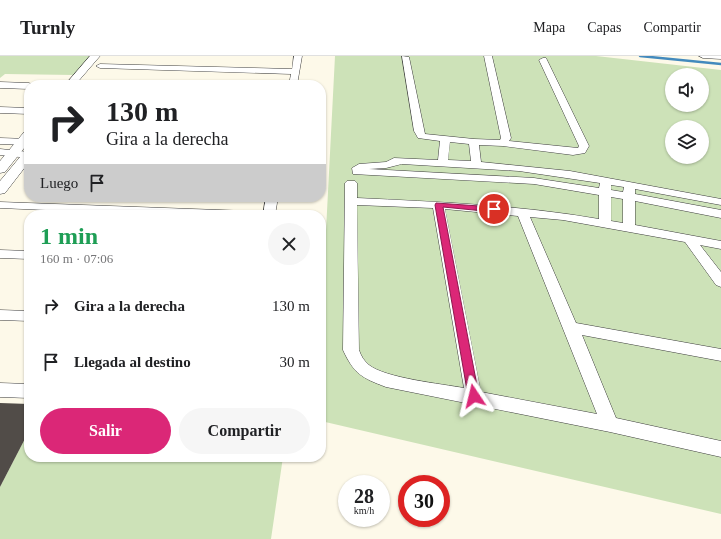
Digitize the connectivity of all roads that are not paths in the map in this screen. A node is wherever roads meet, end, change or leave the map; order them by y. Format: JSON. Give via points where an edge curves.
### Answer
{"nodes":[{"id":1,"x":95,"y":56,"type":"edge"},
{"id":2,"x":108,"y":56,"type":"edge"},
{"id":3,"x":298,"y":56,"type":"edge"},
{"id":4,"x":488,"y":56,"type":"edge"},
{"id":5,"x":703,"y":56,"type":"edge"},
{"id":6,"x":405,"y":57,"type":"dead end"},
{"id":7,"x":721,"y":57,"type":"edge"},
{"id":8,"x":543,"y":60,"type":"dead end"},
{"id":9,"x":100,"y":66,"type":"junction"},
{"id":10,"x":295,"y":72,"type":"junction"},
{"id":11,"x":92,"y":76,"type":"dead end"},
{"id":12,"x":74,"y":80,"type":"edge"},
{"id":13,"x":294,"y":80,"type":"edge"},
{"id":14,"x":0,"y":85,"type":"edge"},
{"id":15,"x":24,"y":86,"type":"edge"},
{"id":16,"x":0,"y":110,"type":"edge"},
{"id":17,"x":24,"y":111,"type":"edge"},
{"id":18,"x":24,"y":139,"type":"edge"},
{"id":19,"x":0,"y":140,"type":"edge"},
{"id":20,"x":444,"y":140,"type":"junction"},
{"id":21,"x":24,"y":142,"type":"edge"},
{"id":22,"x":474,"y":142,"type":"junction"},
{"id":23,"x":503,"y":143,"type":"junction"},
{"id":24,"x":0,"y":152,"type":"edge"},
{"id":25,"x":14,"y":153,"type":"junction"},
{"id":26,"x":24,"y":154,"type":"edge"},
{"id":27,"x":351,"y":159,"type":"dead end"},
{"id":28,"x":24,"y":161,"type":"edge"},
{"id":29,"x":403,"y":162,"type":"junction"},
{"id":30,"x":443,"y":162,"type":"junction"},
{"id":31,"x":476,"y":164,"type":"junction"},
{"id":32,"x":0,"y":169,"type":"edge"},
{"id":33,"x":606,"y":181,"type":"junction"},
{"id":34,"x":351,"y":184,"type":"dead end"},
{"id":35,"x":629,"y":185,"type":"junction"},
{"id":36,"x":0,"y":190,"type":"edge"},
{"id":37,"x":605,"y":193,"type":"junction"},
{"id":38,"x":629,"y":197,"type":"junction"},
{"id":39,"x":351,"y":201,"type":"junction"},
{"id":40,"x":721,"y":202,"type":"edge"},
{"id":41,"x":0,"y":205,"type":"edge"},
{"id":42,"x":438,"y":205,"type":"junction"},
{"id":43,"x":124,"y":210,"type":"edge"},
{"id":44,"x":522,"y":212,"type":"junction"},
{"id":45,"x":721,"y":214,"type":"edge"},
{"id":46,"x":605,"y":224,"type":"junction"},
{"id":47,"x":629,"y":228,"type":"junction"},
{"id":48,"x":689,"y":239,"type":"junction"},
{"id":49,"x":721,"y":244,"type":"edge"},
{"id":50,"x":0,"y":254,"type":"edge"},
{"id":51,"x":24,"y":255,"type":"edge"},
{"id":52,"x":721,"y":282,"type":"edge"},
{"id":53,"x":0,"y":315,"type":"edge"},
{"id":54,"x":24,"y":316,"type":"edge"},
{"id":55,"x":571,"y":328,"type":"junction"},
{"id":56,"x":721,"y":355,"type":"edge"},
{"id":57,"x":0,"y":390,"type":"edge"},
{"id":58,"x":24,"y":391,"type":"edge"},
{"id":59,"x":474,"y":396,"type":"junction"},
{"id":60,"x":610,"y":424,"type":"junction"},
{"id":61,"x":721,"y":449,"type":"edge"}],
"edges":[{"from":1,"to":12,"type":"street"},
{"from":2,"to":9,"type":"street"},
{"from":3,"to":10,"type":"street"},
{"from":4,"to":23,"type":"street","via":[[506,138]]},
{"from":5,"to":7,"type":"street"},
{"from":6,"to":20,"type":"street","via":[[421,136]]},
{"from":8,"to":23,"type":"street","via":[[584,146],[581,151],[573,152]]},
{"from":9,"to":10,"type":"street"},
{"from":9,"to":11,"type":"street"},
{"from":10,"to":13,"type":"street"},
{"from":14,"to":15,"type":"street"},
{"from":16,"to":17,"type":"street"},
{"from":18,"to":19,"type":"street"},
{"from":20,"to":22,"type":"street"},
{"from":20,"to":30,"type":"street"},
{"from":21,"to":25,"type":"street"},
{"from":22,"to":23,"type":"street"},
{"from":22,"to":31,"type":"street"},
{"from":24,"to":25,"type":"street"},
{"from":25,"to":26,"type":"street"},
{"from":25,"to":32,"type":"street"},
{"from":27,"to":29,"type":"street"},
{"from":28,"to":36,"type":"street"},
{"from":29,"to":30,"type":"street"},
{"from":29,"to":37,"type":"street","via":[[357,168],[358,172],[534,181]]},
{"from":30,"to":31,"type":"street"},
{"from":31,"to":33,"type":"street"},
{"from":33,"to":35,"type":"street"},
{"from":33,"to":37,"type":"street"},
{"from":34,"to":39,"type":"street"},
{"from":35,"to":38,"type":"street"},
{"from":35,"to":40,"type":"street"},
{"from":37,"to":38,"type":"street"},
{"from":37,"to":46,"type":"street"},
{"from":38,"to":45,"type":"street"},
{"from":38,"to":47,"type":"street"},
{"from":39,"to":42,"type":"street"},
{"from":39,"to":59,"type":"street","via":[[351,350],[356,362],[363,371],[386,380]]},
{"from":41,"to":43,"type":"street"},
{"from":42,"to":44,"type":"street"},
{"from":42,"to":59,"type":"street"},
{"from":44,"to":46,"type":"street"},
{"from":44,"to":55,"type":"street"},
{"from":46,"to":47,"type":"street"},
{"from":47,"to":48,"type":"street"},
{"from":48,"to":49,"type":"street"},
{"from":48,"to":52,"type":"street"},
{"from":50,"to":51,"type":"street"},
{"from":53,"to":54,"type":"street"},
{"from":55,"to":56,"type":"street"},
{"from":55,"to":60,"type":"street"},
{"from":57,"to":58,"type":"street"},
{"from":59,"to":60,"type":"street"},
{"from":60,"to":61,"type":"street"}]}
